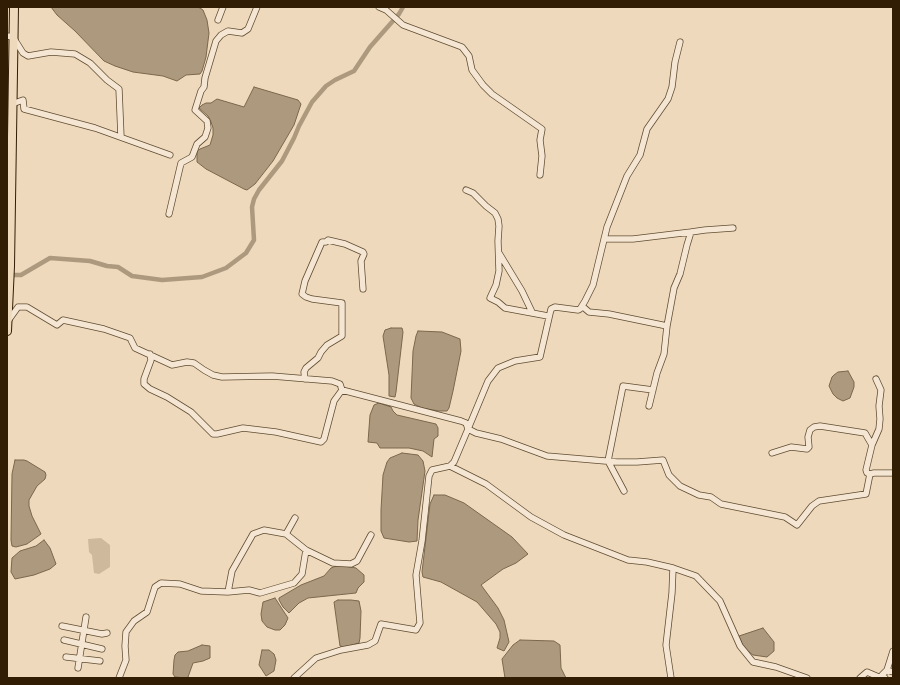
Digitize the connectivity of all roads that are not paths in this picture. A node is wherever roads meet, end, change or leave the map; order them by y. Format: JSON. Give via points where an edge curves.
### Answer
{"nodes":[{"id":1,"x":14,"y":7,"type":"edge"},
{"id":2,"x":223,"y":7,"type":"edge"},
{"id":3,"x":257,"y":7,"type":"edge"},
{"id":4,"x":379,"y":7,"type":"edge"},
{"id":5,"x":218,"y":20,"type":"dead end"},
{"id":6,"x":10,"y":36,"type":"edge"},
{"id":7,"x":680,"y":42,"type":"dead end"},
{"id":8,"x":12,"y":104,"type":"junction"},
{"id":9,"x":121,"y":136,"type":"junction"},
{"id":10,"x":170,"y":155,"type":"dead end"},
{"id":11,"x":540,"y":175,"type":"dead end"},
{"id":12,"x":466,"y":190,"type":"dead end"},
{"id":13,"x":168,"y":214,"type":"dead end"},
{"id":14,"x":733,"y":228,"type":"dead end"},
{"id":15,"x":691,"y":232,"type":"junction"},
{"id":16,"x":604,"y":239,"type":"junction"},
{"id":17,"x":499,"y":252,"type":"junction"},
{"id":18,"x":363,"y":289,"type":"dead end"},
{"id":19,"x":582,"y":306,"type":"junction"},
{"id":20,"x":532,"y":312,"type":"junction"},
{"id":21,"x":548,"y":316,"type":"junction"},
{"id":22,"x":7,"y":323,"type":"edge"},
{"id":23,"x":667,"y":326,"type":"junction"},
{"id":24,"x":7,"y":331,"type":"edge"},
{"id":25,"x":150,"y":354,"type":"junction"},
{"id":26,"x":305,"y":379,"type":"junction"},
{"id":27,"x":876,"y":379,"type":"dead end"},
{"id":28,"x":342,"y":390,"type":"junction"},
{"id":29,"x":653,"y":390,"type":"junction"},
{"id":30,"x":649,"y":406,"type":"dead end"},
{"id":31,"x":468,"y":428,"type":"junction"},
{"id":32,"x":872,"y":445,"type":"junction"},
{"id":33,"x":772,"y":453,"type":"dead end"},
{"id":34,"x":608,"y":461,"type":"junction"},
{"id":35,"x":450,"y":466,"type":"junction"},
{"id":36,"x":893,"y":473,"type":"edge"},
{"id":37,"x":870,"y":474,"type":"junction"},
{"id":38,"x":624,"y":491,"type":"dead end"},
{"id":39,"x":295,"y":518,"type":"dead end"},
{"id":40,"x":286,"y":534,"type":"junction"},
{"id":41,"x":371,"y":535,"type":"dead end"},
{"id":42,"x":306,"y":550,"type":"junction"},
{"id":43,"x":673,"y":568,"type":"junction"},
{"id":44,"x":228,"y":592,"type":"junction"},
{"id":45,"x":86,"y":617,"type":"dead end"},
{"id":46,"x":62,"y":626,"type":"dead end"},
{"id":47,"x":84,"y":630,"type":"junction"},
{"id":48,"x":107,"y":633,"type":"dead end"},
{"id":49,"x":64,"y":640,"type":"dead end"},
{"id":50,"x":82,"y":643,"type":"junction"},
{"id":51,"x":102,"y":649,"type":"dead end"},
{"id":52,"x":893,"y":651,"type":"edge"},
{"id":53,"x":66,"y":657,"type":"dead end"},
{"id":54,"x":80,"y":658,"type":"junction"},
{"id":55,"x":100,"y":660,"type":"dead end"},
{"id":56,"x":78,"y":668,"type":"dead end"},
{"id":57,"x":890,"y":671,"type":"edge"},
{"id":58,"x":119,"y":678,"type":"edge"},
{"id":59,"x":294,"y":678,"type":"edge"},
{"id":60,"x":671,"y":678,"type":"edge"},
{"id":61,"x":807,"y":678,"type":"edge"},
{"id":62,"x":860,"y":678,"type":"edge"},
{"id":63,"x":881,"y":678,"type":"edge"},
{"id":64,"x":885,"y":678,"type":"edge"}],
"edges":[{"from":1,"to":6,"type":"highway"},
{"from":2,"to":5,"type":"street"},
{"from":3,"to":13,"type":"street","via":[[248,29],[242,32],[228,32],[216,41],[204,87],[194,110],[207,121],[208,128],[192,157],[181,163]]},
{"from":4,"to":11,"type":"street","via":[[403,25],[462,47],[469,56],[472,70],[483,86],[542,129]]},
{"from":6,"to":8,"type":"highway"},
{"from":6,"to":9,"type":"street","via":[[28,56],[51,52],[75,54],[90,63],[120,89]]},
{"from":7,"to":16,"type":"street","via":[[668,99],[647,129],[640,154],[627,176]]},
{"from":8,"to":9,"type":"street","via":[[23,100],[24,108]]},
{"from":8,"to":22,"type":"highway"},
{"from":9,"to":10,"type":"street"},
{"from":12,"to":17,"type":"street","via":[[495,213],[499,226]]},
{"from":14,"to":15,"type":"street"},
{"from":15,"to":16,"type":"street","via":[[633,239]]},
{"from":15,"to":23,"type":"street","via":[[674,288]]},
{"from":16,"to":19,"type":"street","via":[[593,285]]},
{"from":17,"to":20,"type":"street"},
{"from":17,"to":20,"type":"street","via":[[496,285],[490,298],[505,308]]},
{"from":18,"to":26,"type":"street","via":[[361,261],[364,254],[345,244],[328,240],[322,242],[305,280],[302,294],[312,299],[342,303],[342,336],[327,345],[318,358],[306,368]]},
{"from":19,"to":21,"type":"street","via":[[574,310],[552,308]]},
{"from":19,"to":23,"type":"street","via":[[589,312]]},
{"from":20,"to":21,"type":"street"},
{"from":21,"to":31,"type":"street","via":[[540,357],[515,361],[498,368],[488,381]]},
{"from":22,"to":24,"type":"highway"},
{"from":22,"to":25,"type":"street","via":[[18,307],[27,307],[57,325],[63,320],[130,338],[135,348]]},
{"from":23,"to":29,"type":"street","via":[[664,354]]},
{"from":25,"to":26,"type":"street","via":[[172,365],[194,363],[213,375],[222,377],[272,376]]},
{"from":25,"to":28,"type":"street","via":[[151,360],[144,384],[191,412],[213,434],[243,428],[321,442],[334,402]]},
{"from":26,"to":28,"type":"street","via":[[332,381],[340,384]]},
{"from":27,"to":32,"type":"street","via":[[881,390],[880,419]]},
{"from":28,"to":31,"type":"street","via":[[460,420],[466,423]]},
{"from":29,"to":30,"type":"street"},
{"from":29,"to":34,"type":"street","via":[[623,386]]},
{"from":31,"to":34,"type":"street","via":[[476,433],[547,456]]},
{"from":31,"to":35,"type":"street"},
{"from":32,"to":33,"type":"street","via":[[865,433],[820,426],[810,430],[807,449],[791,447]]},
{"from":32,"to":37,"type":"street","via":[[866,470]]},
{"from":34,"to":37,"type":"street","via":[[663,460],[669,475],[680,486],[699,495],[711,497],[721,504],[760,511],[785,518],[797,525],[819,501],[866,494]]},
{"from":34,"to":38,"type":"street"},
{"from":35,"to":43,"type":"street","via":[[486,484],[531,517],[564,535],[628,560]]},
{"from":35,"to":59,"type":"street","via":[[432,470],[429,476],[416,575],[420,623],[416,630],[381,624],[374,641],[368,645],[316,658]]},
{"from":36,"to":37,"type":"street"},
{"from":39,"to":40,"type":"street"},
{"from":40,"to":42,"type":"street"},
{"from":40,"to":44,"type":"street","via":[[264,530],[253,534],[232,572]]},
{"from":41,"to":42,"type":"street","via":[[357,561],[351,564],[333,563]]},
{"from":42,"to":44,"type":"street","via":[[302,574],[294,583],[260,593],[248,590]]},
{"from":43,"to":60,"type":"street","via":[[666,645]]},
{"from":43,"to":61,"type":"street","via":[[696,576],[720,601],[740,646],[753,662]]},
{"from":44,"to":58,"type":"street","via":[[201,591],[180,584],[161,583],[155,587],[147,612],[134,621],[126,632],[126,660]]},
{"from":45,"to":47,"type":"street"},
{"from":46,"to":47,"type":"street"},
{"from":47,"to":48,"type":"street"},
{"from":47,"to":50,"type":"street"},
{"from":49,"to":50,"type":"street"},
{"from":50,"to":51,"type":"street"},
{"from":50,"to":54,"type":"street"},
{"from":52,"to":57,"type":"street"},
{"from":53,"to":54,"type":"street"},
{"from":54,"to":55,"type":"street"},
{"from":54,"to":56,"type":"street"},
{"from":57,"to":64,"type":"street","via":[[882,676]]},
{"from":62,"to":63,"type":"street","via":[[867,672]]}]}
